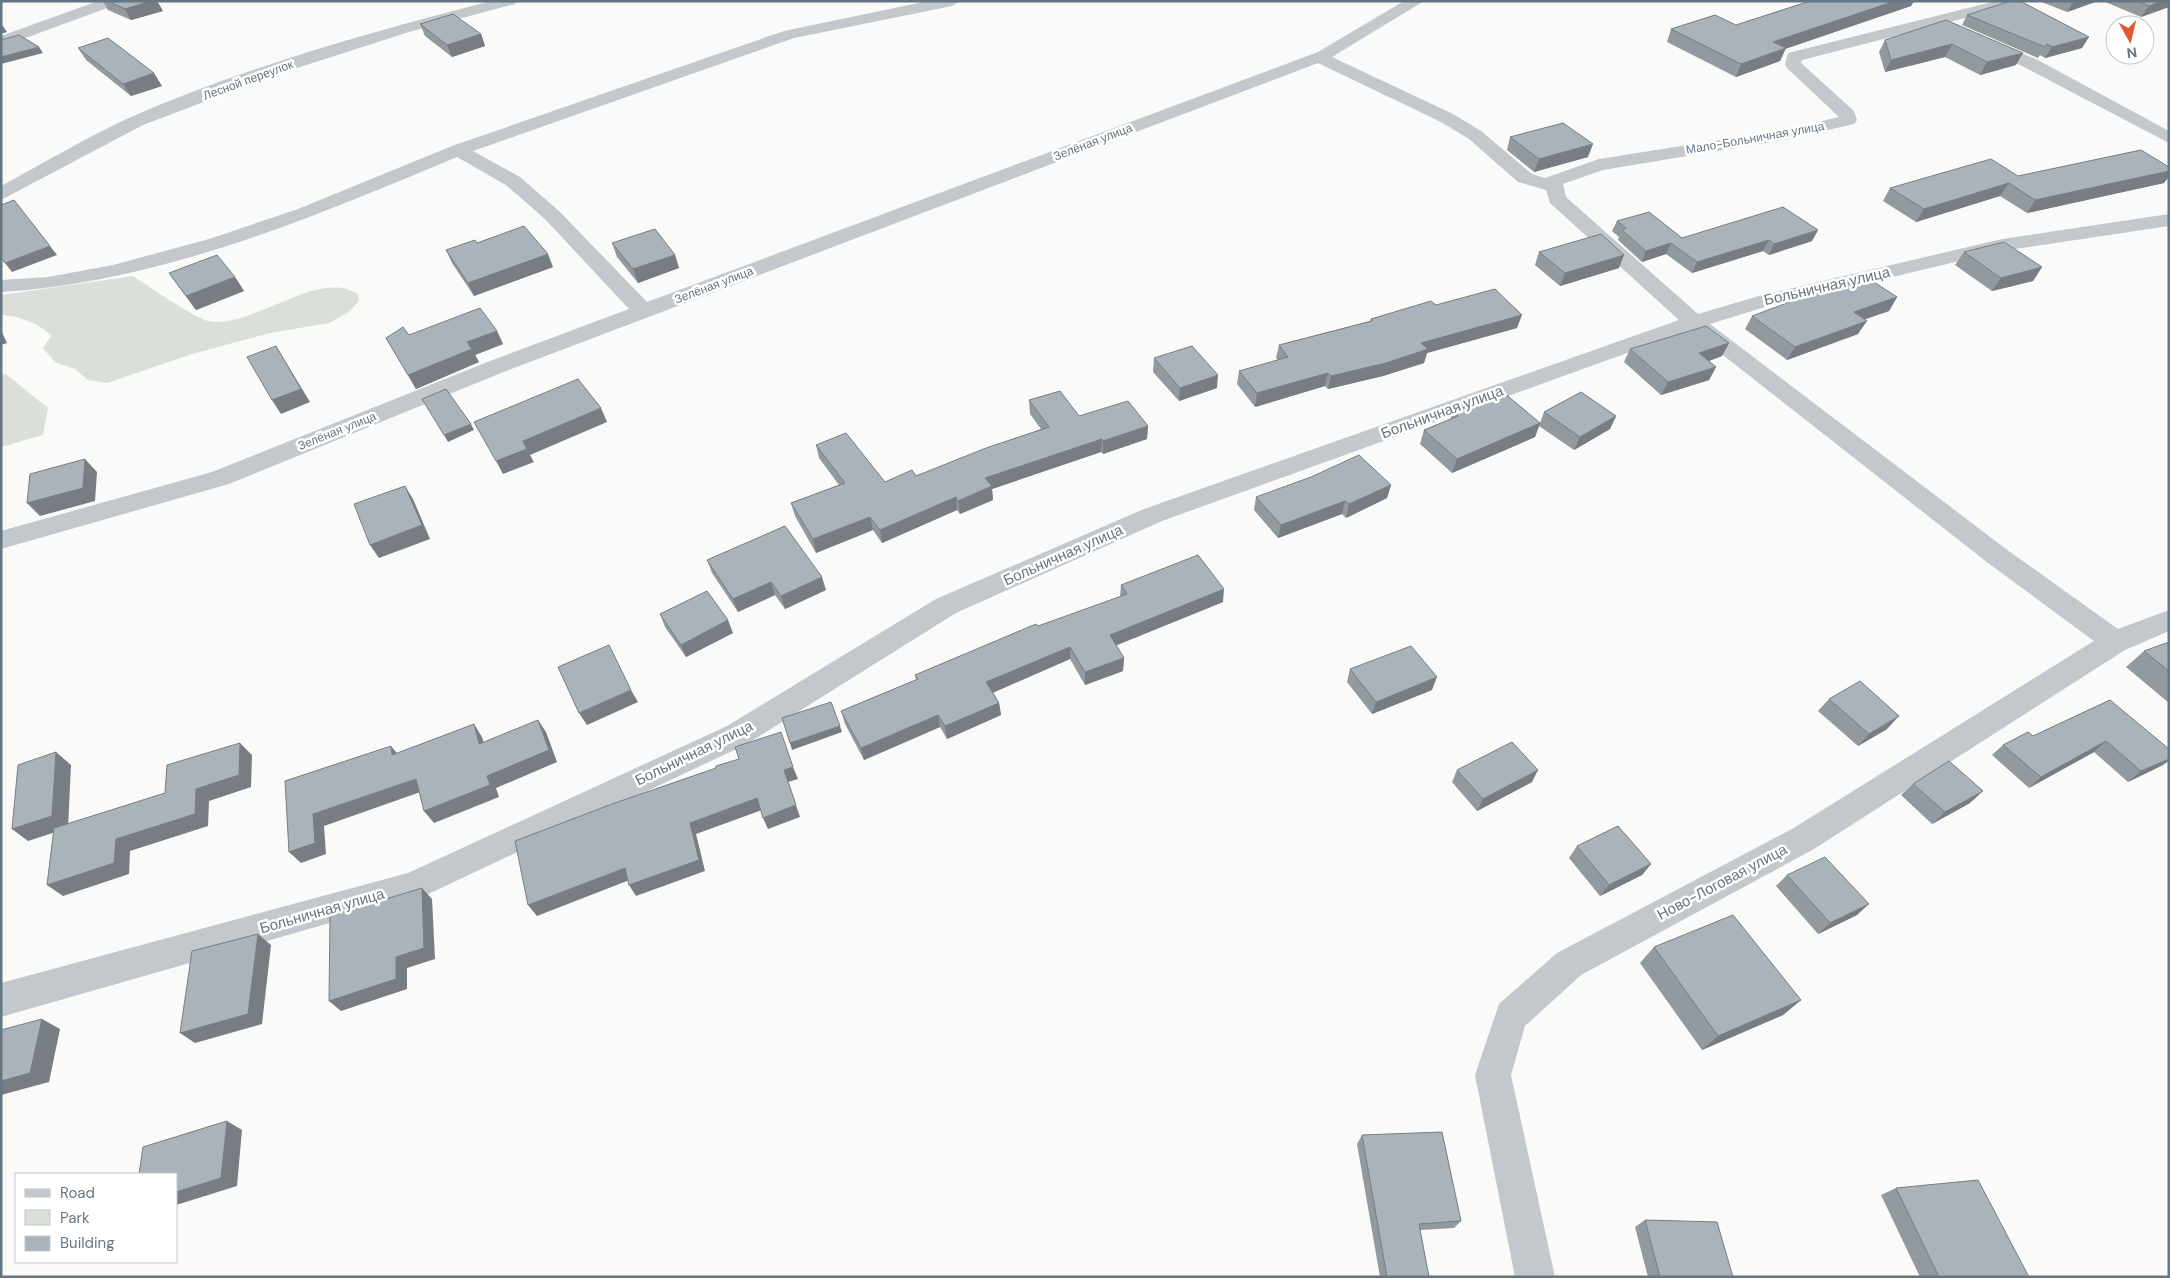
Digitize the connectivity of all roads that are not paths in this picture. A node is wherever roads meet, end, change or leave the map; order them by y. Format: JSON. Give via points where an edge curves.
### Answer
{"nodes":[{"id":1,"x":113,"y":1,"type":"edge"},
{"id":2,"x":510,"y":1,"type":"edge"},
{"id":3,"x":952,"y":1,"type":"edge"},
{"id":4,"x":1416,"y":1,"type":"edge"},
{"id":5,"x":2015,"y":1,"type":"edge"},
{"id":6,"x":1935,"y":22,"type":"junction"},
{"id":7,"x":1,"y":42,"type":"edge"},
{"id":8,"x":1318,"y":57,"type":"junction"},
{"id":9,"x":2169,"y":138,"type":"edge"},
{"id":10,"x":458,"y":150,"type":"junction"},
{"id":11,"x":1554,"y":187,"type":"junction"},
{"id":12,"x":1,"y":194,"type":"edge"},
{"id":13,"x":2169,"y":220,"type":"edge"},
{"id":14,"x":1,"y":286,"type":"edge"},
{"id":15,"x":643,"y":311,"type":"junction"},
{"id":16,"x":1694,"y":322,"type":"junction"},
{"id":17,"x":1,"y":540,"type":"edge"},
{"id":18,"x":2169,"y":620,"type":"edge"},
{"id":19,"x":2116,"y":642,"type":"junction"},
{"id":20,"x":1,"y":1000,"type":"edge"},
{"id":21,"x":1535,"y":1277,"type":"edge"}],
"edges":[{"from":1,"to":7,"type":"street"},
{"from":2,"to":12,"type":"street","name":"Лесной переулок","via":[[403,29],[262,73],[137,121]]},
{"from":3,"to":10,"type":"street","via":[[790,34]]},
{"from":4,"to":8,"type":"street","name":"Зелёная улица"},
{"from":5,"to":6,"type":"street","name":"Мало-Больничная улица"},
{"from":6,"to":9,"type":"street","via":[[2030,63]]},
{"from":6,"to":11,"type":"street","name":"Мало-Больничная улица","via":[[1794,57],[1793,64],[1848,114],[1848,120],[1789,134],[1599,165],[1553,181]]},
{"from":8,"to":11,"type":"street","via":[[1447,118],[1475,135],[1525,178]]},
{"from":8,"to":15,"type":"street","name":"Зелёная улица"},
{"from":10,"to":14,"type":"street","via":[[305,213],[216,243],[115,271],[48,283]]},
{"from":10,"to":15,"type":"street","via":[[513,181],[552,215]]},
{"from":11,"to":16,"type":"street","via":[[1557,199]]},
{"from":13,"to":16,"type":"street","name":"Больничная улица","via":[[2002,245],[1759,302]]},
{"from":15,"to":17,"type":"street","name":"Зелёная улица","via":[[220,478]]},
{"from":16,"to":19,"type":"street","via":[[1997,556]]},
{"from":16,"to":20,"type":"street","name":"Больничная улица","via":[[1154,515],[955,602],[737,735],[413,886]]},
{"from":18,"to":19,"type":"street","name":"Ново-Логовая улица"},
{"from":19,"to":21,"type":"street","name":"Ново-Логовая улица","via":[[1803,839],[1569,964],[1511,1016],[1493,1075]]}]}
